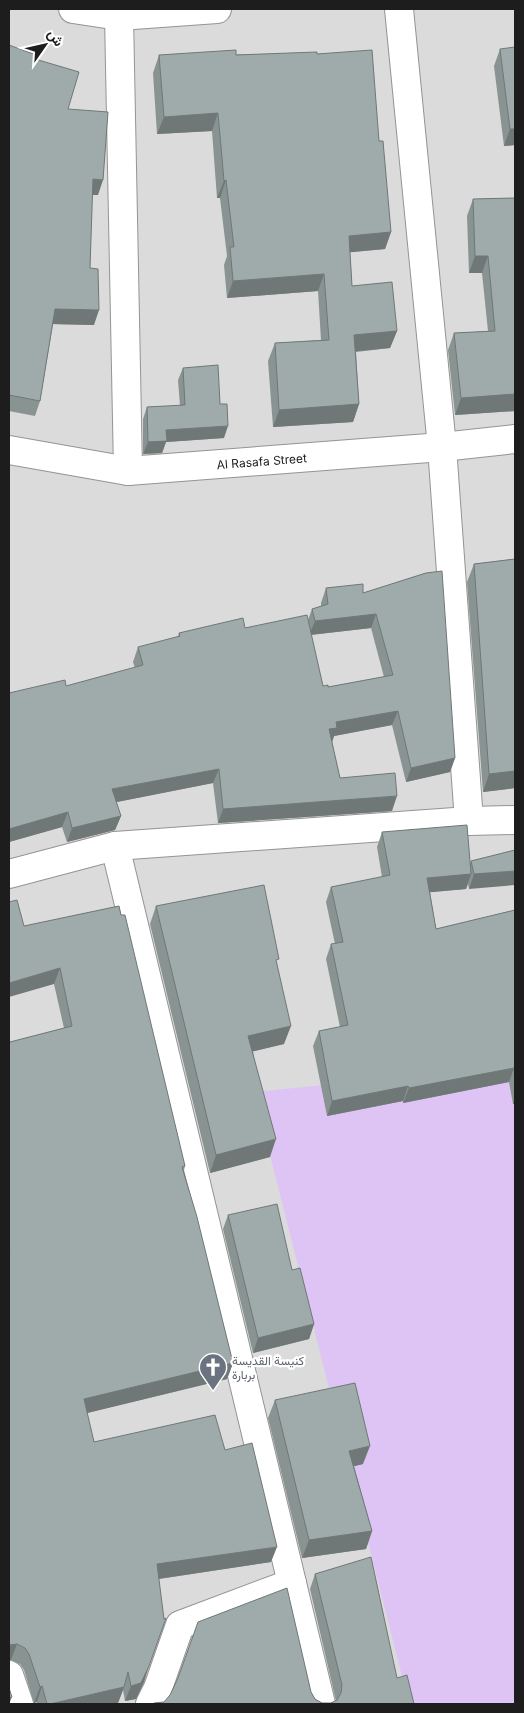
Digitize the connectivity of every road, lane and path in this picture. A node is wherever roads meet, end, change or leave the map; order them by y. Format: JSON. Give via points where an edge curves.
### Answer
{"nodes":[{"id":1,"x":73,"y":9,"type":"edge"},
{"id":2,"x":217,"y":9,"type":"edge"},
{"id":3,"x":399,"y":9,"type":"edge"},
{"id":4,"x":119,"y":16,"type":"junction"},
{"id":5,"x":515,"y":439,"type":"edge"},
{"id":6,"x":442,"y":447,"type":"junction"},
{"id":7,"x":9,"y":450,"type":"edge"},
{"id":8,"x":128,"y":470,"type":"junction"},
{"id":9,"x":515,"y":820,"type":"edge"},
{"id":10,"x":469,"y":821,"type":"junction"},
{"id":11,"x":115,"y":846,"type":"junction"},
{"id":12,"x":9,"y":874,"type":"edge"},
{"id":13,"x":292,"y":1583,"type":"junction"},
{"id":14,"x":9,"y":1675,"type":"edge"},
{"id":15,"x":19,"y":1704,"type":"edge"},
{"id":16,"x":150,"y":1704,"type":"edge"},
{"id":17,"x":321,"y":1704,"type":"edge"}],
"edges":[{"from":1,"to":4,"type":"street"},
{"from":2,"to":4,"type":"street"},
{"from":3,"to":6,"type":"street"},
{"from":4,"to":8,"type":"street"},
{"from":5,"to":6,"type":"street","name":"Al Rasafa Street"},
{"from":6,"to":8,"type":"street","name":"Al Rasafa Street"},
{"from":6,"to":10,"type":"street"},
{"from":7,"to":8,"type":"street","name":"Al Rasafa Street"},
{"from":9,"to":10,"type":"street"},
{"from":10,"to":11,"type":"street"},
{"from":11,"to":12,"type":"street"},
{"from":11,"to":13,"type":"street"},
{"from":13,"to":16,"type":"street","via":[[180,1625]]},
{"from":13,"to":17,"type":"street"},
{"from":14,"to":15,"type":"street"}]}
